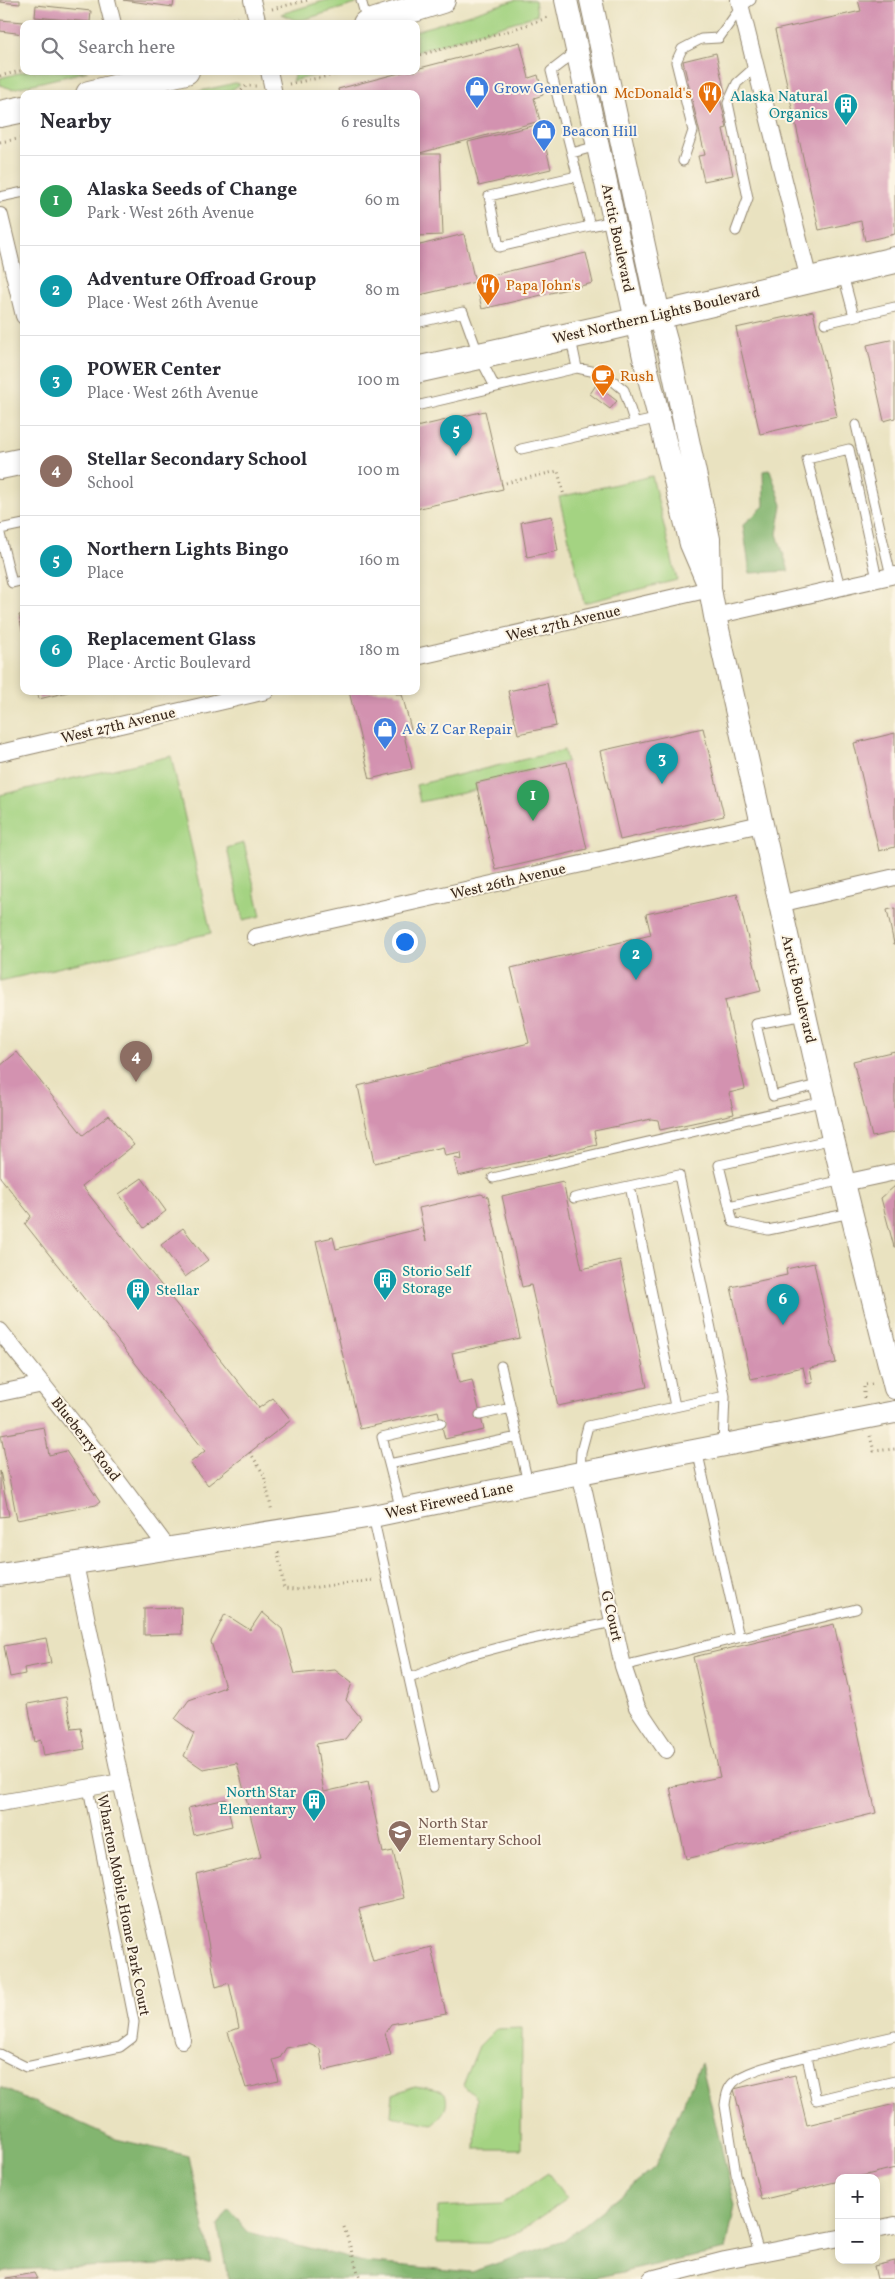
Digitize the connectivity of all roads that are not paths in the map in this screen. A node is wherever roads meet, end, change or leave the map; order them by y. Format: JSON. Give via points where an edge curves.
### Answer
{"nodes":[{"id":1,"x":107,"y":0,"type":"edge"},
{"id":2,"x":252,"y":0,"type":"edge"},
{"id":3,"x":361,"y":0,"type":"edge"},
{"id":4,"x":442,"y":0,"type":"edge"},
{"id":5,"x":591,"y":0,"type":"edge"},
{"id":6,"x":744,"y":2,"type":"edge"},
{"id":7,"x":562,"y":7,"type":"edge"},
{"id":8,"x":111,"y":20,"type":"edge"},
{"id":9,"x":257,"y":20,"type":"edge"},
{"id":10,"x":366,"y":20,"type":"edge"},
{"id":11,"x":380,"y":20,"type":"edge"},
{"id":12,"x":577,"y":51,"type":"junction"},
{"id":13,"x":756,"y":66,"type":"junction"},
{"id":14,"x":169,"y":75,"type":"edge"},
{"id":15,"x":106,"y":90,"type":"edge"},
{"id":16,"x":20,"y":110,"type":"edge"},
{"id":17,"x":0,"y":114,"type":"edge"},
{"id":18,"x":598,"y":146,"type":"junction"},
{"id":19,"x":572,"y":153,"type":"junction"},
{"id":20,"x":683,"y":162,"type":"dead end"},
{"id":21,"x":578,"y":176,"type":"junction"},
{"id":22,"x":20,"y":193,"type":"edge"},
{"id":23,"x":0,"y":197,"type":"edge"},
{"id":24,"x":0,"y":216,"type":"edge"},
{"id":25,"x":614,"y":221,"type":"junction"},
{"id":26,"x":590,"y":226,"type":"junction"},
{"id":27,"x":736,"y":231,"type":"dead end"},
{"id":28,"x":895,"y":260,"type":"edge"},
{"id":29,"x":842,"y":272,"type":"junction"},
{"id":30,"x":808,"y":280,"type":"junction"},
{"id":31,"x":20,"y":299,"type":"edge"},
{"id":32,"x":895,"y":307,"type":"edge"},
{"id":33,"x":854,"y":316,"type":"junction"},
{"id":34,"x":648,"y":318,"type":"junction"},
{"id":35,"x":420,"y":322,"type":"edge"},
{"id":36,"x":825,"y":323,"type":"dead end"},
{"id":37,"x":570,"y":335,"type":"junction"},
{"id":38,"x":479,"y":356,"type":"junction"},
{"id":39,"x":577,"y":368,"type":"junction"},
{"id":40,"x":420,"y":369,"type":"edge"},
{"id":41,"x":495,"y":387,"type":"junction"},
{"id":42,"x":420,"y":405,"type":"edge"},
{"id":43,"x":660,"y":418,"type":"junction"},
{"id":44,"x":635,"y":424,"type":"junction"},
{"id":45,"x":856,"y":425,"type":"dead end"},
{"id":46,"x":521,"y":449,"type":"dead end"},
{"id":47,"x":20,"y":462,"type":"edge"},
{"id":48,"x":0,"y":466,"type":"edge"},
{"id":49,"x":20,"y":525,"type":"edge"},
{"id":50,"x":0,"y":529,"type":"edge"},
{"id":51,"x":0,"y":534,"type":"edge"},
{"id":52,"x":888,"y":576,"type":"edge"},
{"id":53,"x":20,"y":581,"type":"edge"},
{"id":54,"x":840,"y":587,"type":"junction"},
{"id":55,"x":710,"y":589,"type":"junction"},
{"id":56,"x":715,"y":616,"type":"junction"},
{"id":57,"x":420,"y":656,"type":"edge"},
{"id":58,"x":249,"y":695,"type":"edge"},
{"id":59,"x":0,"y":753,"type":"edge"},
{"id":60,"x":761,"y":824,"type":"junction"},
{"id":61,"x":895,"y":877,"type":"edge"},
{"id":62,"x":779,"y":904,"type":"junction"},
{"id":63,"x":255,"y":937,"type":"dead end"},
{"id":64,"x":805,"y":1015,"type":"junction"},
{"id":65,"x":823,"y":1093,"type":"junction"},
{"id":66,"x":834,"y":1139,"type":"junction"},
{"id":67,"x":895,"y":1172,"type":"edge"},
{"id":68,"x":493,"y":1178,"type":"dead end"},
{"id":69,"x":844,"y":1182,"type":"junction"},
{"id":70,"x":630,"y":1186,"type":"junction"},
{"id":71,"x":574,"y":1198,"type":"dead end"},
{"id":72,"x":729,"y":1206,"type":"junction"},
{"id":73,"x":851,"y":1213,"type":"junction"},
{"id":74,"x":0,"y":1332,"type":"edge"},
{"id":75,"x":501,"y":1366,"type":"dead end"},
{"id":76,"x":43,"y":1384,"type":"junction"},
{"id":77,"x":895,"y":1388,"type":"edge"},
{"id":78,"x":0,"y":1393,"type":"edge"},
{"id":79,"x":726,"y":1396,"type":"junction"},
{"id":80,"x":675,"y":1406,"type":"junction"},
{"id":81,"x":511,"y":1408,"type":"junction"},
{"id":82,"x":895,"y":1412,"type":"edge"},
{"id":83,"x":480,"y":1415,"type":"dead end"},
{"id":84,"x":441,"y":1423,"type":"dead end"},
{"id":85,"x":518,"y":1437,"type":"junction"},
{"id":86,"x":723,"y":1445,"type":"junction"},
{"id":87,"x":697,"y":1450,"type":"junction"},
{"id":88,"x":388,"y":1464,"type":"junction"},
{"id":89,"x":580,"y":1473,"type":"junction"},
{"id":90,"x":528,"y":1484,"type":"junction"},
{"id":91,"x":401,"y":1510,"type":"junction"},
{"id":92,"x":372,"y":1516,"type":"junction"},
{"id":93,"x":169,"y":1550,"type":"junction"},
{"id":94,"x":76,"y":1564,"type":"junction"},
{"id":95,"x":0,"y":1575,"type":"edge"},
{"id":96,"x":856,"y":1610,"type":"dead end"},
{"id":97,"x":613,"y":1622,"type":"junction"},
{"id":98,"x":739,"y":1637,"type":"junction"},
{"id":99,"x":623,"y":1666,"type":"junction"},
{"id":100,"x":410,"y":1678,"type":"junction"},
{"id":101,"x":666,"y":1750,"type":"dead end"},
{"id":102,"x":121,"y":1782,"type":"junction"},
{"id":103,"x":433,"y":1787,"type":"dead end"},
{"id":104,"x":88,"y":1788,"type":"junction"},
{"id":105,"x":0,"y":1803,"type":"edge"},
{"id":106,"x":895,"y":2036,"type":"edge"},
{"id":107,"x":182,"y":2040,"type":"dead end"},
{"id":108,"x":0,"y":2054,"type":"edge"},
{"id":109,"x":806,"y":2056,"type":"junction"},
{"id":110,"x":895,"y":2081,"type":"edge"},
{"id":111,"x":895,"y":2225,"type":"edge"},
{"id":112,"x":880,"y":2228,"type":"edge"},
{"id":113,"x":835,"y":2239,"type":"edge"},
{"id":114,"x":759,"y":2253,"type":"junction"},
{"id":115,"x":651,"y":2279,"type":"edge"}],
"edges":[{"from":1,"to":8,"type":"street"},
{"from":2,"to":9,"type":"street"},
{"from":3,"to":10,"type":"lane"},
{"from":4,"to":11,"type":"main road"},
{"from":5,"to":34,"type":"main road","name":"Arctic Boulevard"},
{"from":6,"to":13,"type":"street"},
{"from":6,"to":20,"type":"lane","via":[[719,38],[701,39],[682,49],[676,62],[693,131]]},
{"from":7,"to":12,"type":"main road","name":"Arctic Boulevard"},
{"from":12,"to":18,"type":"main road","name":"Arctic Boulevard"},
{"from":12,"to":19,"type":"lane","via":[[551,71]]},
{"from":13,"to":27,"type":"lane","via":[[737,83],[728,103],[748,198]]},
{"from":13,"to":30,"type":"street"},
{"from":14,"to":15,"type":"main road"},
{"from":16,"to":17,"type":"main road"},
{"from":18,"to":19,"type":"lane"},
{"from":18,"to":25,"type":"main road","name":"Arctic Boulevard"},
{"from":19,"to":21,"type":"lane"},
{"from":21,"to":26,"type":"lane"},
{"from":21,"to":26,"type":"lane","via":[[489,196],[500,247]]},
{"from":22,"to":23,"type":"lane"},
{"from":24,"to":31,"type":"street"},
{"from":25,"to":26,"type":"lane"},
{"from":25,"to":34,"type":"main road","name":"Arctic Boulevard"},
{"from":28,"to":29,"type":"main road","name":"West Northern Lights Boulevard"},
{"from":29,"to":30,"type":"main road","name":"West Northern Lights Boulevard"},
{"from":29,"to":33,"type":"lane"},
{"from":30,"to":34,"type":"main road","name":"West Northern Lights Boulevard"},
{"from":32,"to":33,"type":"lane"},
{"from":33,"to":36,"type":"lane"},
{"from":34,"to":37,"type":"main road","name":"West Northern Lights Boulevard"},
{"from":34,"to":43,"type":"main road","name":"Arctic Boulevard"},
{"from":34,"to":55,"type":"main road","name":"Arctic Boulevard","via":[[670,355],[709,539]]},
{"from":35,"to":38,"type":"lane","via":[[463,312]]},
{"from":37,"to":38,"type":"main road","name":"West Northern Lights Boulevard"},
{"from":37,"to":39,"type":"lane"},
{"from":38,"to":40,"type":"main road","name":"West Northern Lights Boulevard"},
{"from":38,"to":41,"type":"lane"},
{"from":39,"to":41,"type":"lane"},
{"from":39,"to":44,"type":"lane","via":[[604,374],[624,390]]},
{"from":41,"to":42,"type":"lane"},
{"from":43,"to":44,"type":"lane"},
{"from":43,"to":55,"type":"main road","name":"Arctic Boulevard","via":[[691,544]]},
{"from":44,"to":46,"type":"lane"},
{"from":45,"to":52,"type":"lane"},
{"from":47,"to":48,"type":"main road"},
{"from":49,"to":50,"type":"lane"},
{"from":51,"to":53,"type":"lane","via":[[12,583]]},
{"from":52,"to":54,"type":"street"},
{"from":52,"to":54,"type":"lane","via":[[849,449],[840,451],[807,459]]},
{"from":54,"to":56,"type":"street"},
{"from":55,"to":56,"type":"main road","name":"Arctic Boulevard"},
{"from":55,"to":57,"type":"street","name":"West 27th Avenue"},
{"from":56,"to":60,"type":"main road","name":"Arctic Boulevard"},
{"from":58,"to":59,"type":"street","name":"West 27th Avenue"},
{"from":60,"to":62,"type":"main road","name":"Arctic Boulevard"},
{"from":60,"to":63,"type":"street","name":"West 26th Avenue"},
{"from":61,"to":62,"type":"street"},
{"from":62,"to":64,"type":"main road","name":"Arctic Boulevard"},
{"from":64,"to":65,"type":"main road","name":"Arctic Boulevard"},
{"from":64,"to":65,"type":"lane","via":[[756,1024],[773,1096]]},
{"from":65,"to":66,"type":"main road","name":"Arctic Boulevard"},
{"from":65,"to":68,"type":"lane"},
{"from":66,"to":69,"type":"main road","name":"Arctic Boulevard"},
{"from":66,"to":72,"type":"lane","via":[[719,1165]]},
{"from":67,"to":69,"type":"street"},
{"from":69,"to":72,"type":"lane"},
{"from":69,"to":73,"type":"main road","name":"Arctic Boulevard"},
{"from":70,"to":71,"type":"lane"},
{"from":70,"to":79,"type":"lane","via":[[679,1175]]},
{"from":70,"to":80,"type":"lane"},
{"from":72,"to":73,"type":"lane","via":[[733,1222],[768,1230]]},
{"from":73,"to":77,"type":"main road","name":"Arctic Boulevard"},
{"from":74,"to":76,"type":"street","name":"Blueberry Road"},
{"from":75,"to":81,"type":"lane"},
{"from":76,"to":78,"type":"street"},
{"from":76,"to":93,"type":"street","name":"Blueberry Road"},
{"from":79,"to":80,"type":"lane"},
{"from":79,"to":86,"type":"lane"},
{"from":80,"to":89,"type":"lane","via":[[588,1426],[581,1452]]},
{"from":81,"to":83,"type":"lane"},
{"from":81,"to":85,"type":"lane"},
{"from":82,"to":86,"type":"main road","name":"West Fireweed Lane"},
{"from":84,"to":88,"type":"lane","via":[[382,1437]]},
{"from":85,"to":88,"type":"lane"},
{"from":85,"to":90,"type":"lane"},
{"from":86,"to":87,"type":"main road","name":"West Fireweed Lane"},
{"from":87,"to":89,"type":"main road","name":"West Fireweed Lane"},
{"from":87,"to":98,"type":"lane"},
{"from":88,"to":91,"type":"lane"},
{"from":89,"to":90,"type":"main road","name":"West Fireweed Lane"},
{"from":89,"to":97,"type":"street","name":"G Court"},
{"from":90,"to":91,"type":"main road","name":"West Fireweed Lane"},
{"from":91,"to":92,"type":"main road","name":"West Fireweed Lane"},
{"from":92,"to":93,"type":"main road","name":"West Fireweed Lane"},
{"from":92,"to":100,"type":"lane"},
{"from":93,"to":94,"type":"main road","name":"West Fireweed Lane"},
{"from":94,"to":95,"type":"main road","name":"West Fireweed Lane"},
{"from":94,"to":102,"type":"street"},
{"from":96,"to":98,"type":"lane"},
{"from":97,"to":99,"type":"street","name":"G Court"},
{"from":97,"to":100,"type":"lane","via":[[522,1641],[464,1657]]},
{"from":98,"to":99,"type":"lane"},
{"from":99,"to":101,"type":"street","name":"G Court","via":[[637,1707]]},
{"from":100,"to":103,"type":"lane"},
{"from":102,"to":104,"type":"street"},
{"from":102,"to":107,"type":"street"},
{"from":104,"to":105,"type":"street"},
{"from":104,"to":108,"type":"lane","name":"Wharton Mobile Home Park Court","via":[[134,2022],[132,2038],[120,2047],[26,2067]]},
{"from":106,"to":109,"type":"lane"},
{"from":109,"to":110,"type":"lane","via":[[816,2100]]},
{"from":109,"to":114,"type":"lane","via":[[749,2073],[734,2082],[726,2094],[736,2174]]},
{"from":111,"to":112,"type":"street"},
{"from":113,"to":114,"type":"street"},
{"from":114,"to":115,"type":"street"}]}
